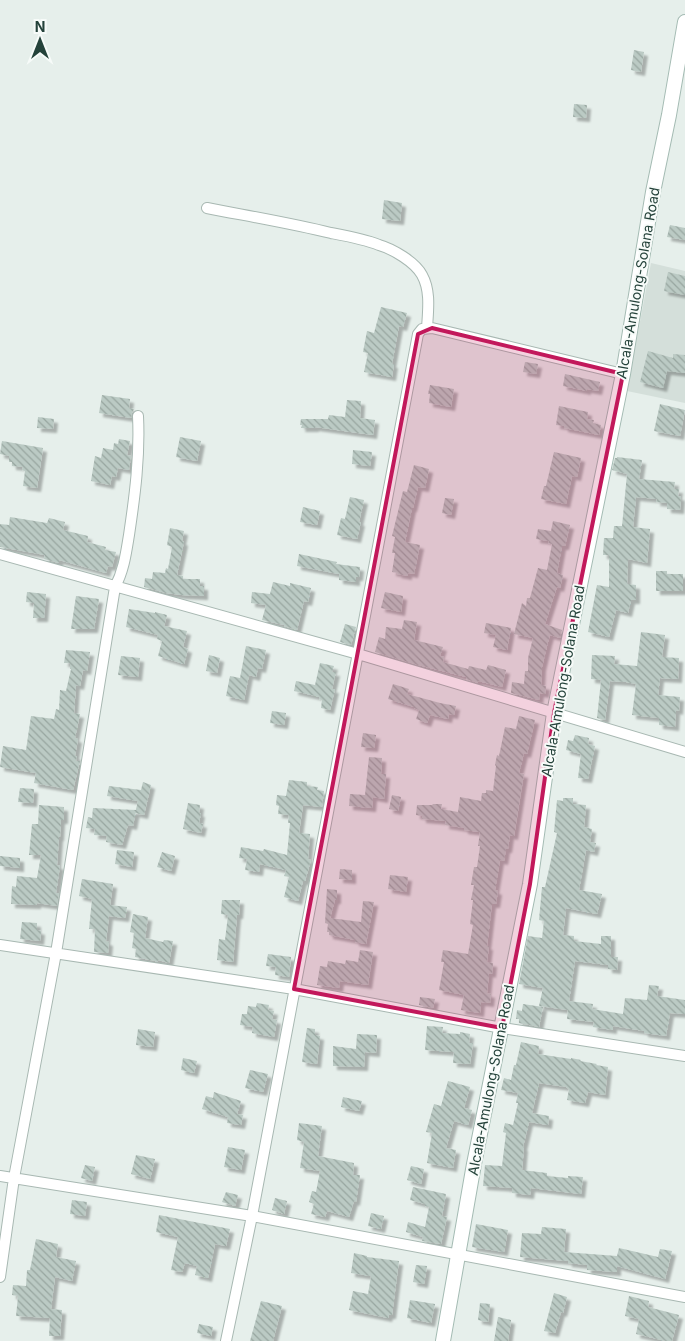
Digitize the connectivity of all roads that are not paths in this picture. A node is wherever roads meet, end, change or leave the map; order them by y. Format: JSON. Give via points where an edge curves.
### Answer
{"nodes":[{"id":1,"x":685,"y":22,"type":"edge"},
{"id":2,"x":207,"y":208,"type":"dead end"},
{"id":3,"x":427,"y":328,"type":"junction"},
{"id":4,"x":623,"y":374,"type":"junction"},
{"id":5,"x":138,"y":416,"type":"dead end"},
{"id":6,"x":0,"y":554,"type":"edge"},
{"id":7,"x":115,"y":587,"type":"junction"},
{"id":8,"x":358,"y":654,"type":"junction"},
{"id":9,"x":554,"y":713,"type":"junction"},
{"id":10,"x":685,"y":752,"type":"edge"},
{"id":11,"x":0,"y":945,"type":"edge"},
{"id":12,"x":56,"y":953,"type":"junction"},
{"id":13,"x":294,"y":989,"type":"junction"},
{"id":14,"x":502,"y":1028,"type":"junction"},
{"id":15,"x":685,"y":1056,"type":"edge"},
{"id":16,"x":0,"y":1176,"type":"edge"},
{"id":17,"x":14,"y":1178,"type":"junction"},
{"id":18,"x":252,"y":1216,"type":"junction"},
{"id":19,"x":459,"y":1255,"type":"junction"},
{"id":20,"x":0,"y":1277,"type":"edge"},
{"id":21,"x":685,"y":1297,"type":"edge"},
{"id":22,"x":226,"y":1341,"type":"edge"},
{"id":23,"x":443,"y":1341,"type":"edge"}],
"edges":[{"from":1,"to":4,"type":"main road","name":"Alcala-Amulong-Solana Road"},
{"from":2,"to":3,"type":"street","via":[[354,238],[398,253],[421,273],[426,282]]},
{"from":3,"to":4,"type":"street"},
{"from":3,"to":8,"type":"street","via":[[418,334],[416,340]]},
{"from":4,"to":9,"type":"main road","name":"Alcala-Amulong-Solana Road"},
{"from":5,"to":7,"type":"street","via":[[136,486],[123,566]]},
{"from":6,"to":7,"type":"street"},
{"from":7,"to":8,"type":"street"},
{"from":7,"to":12,"type":"street"},
{"from":8,"to":9,"type":"street"},
{"from":8,"to":13,"type":"street"},
{"from":9,"to":10,"type":"street"},
{"from":9,"to":14,"type":"main road","name":"Alcala-Amulong-Solana Road","via":[[530,884]]},
{"from":11,"to":12,"type":"street"},
{"from":12,"to":13,"type":"street"},
{"from":12,"to":17,"type":"street"},
{"from":13,"to":14,"type":"street"},
{"from":13,"to":18,"type":"street"},
{"from":14,"to":15,"type":"street"},
{"from":14,"to":19,"type":"main road","name":"Alcala-Amulong-Solana Road"},
{"from":16,"to":17,"type":"street"},
{"from":17,"to":18,"type":"street"},
{"from":17,"to":20,"type":"street"},
{"from":18,"to":19,"type":"street"},
{"from":18,"to":22,"type":"street"},
{"from":19,"to":21,"type":"street"},
{"from":19,"to":23,"type":"main road","name":"Alcala-Amulong-Solana Road"}]}
